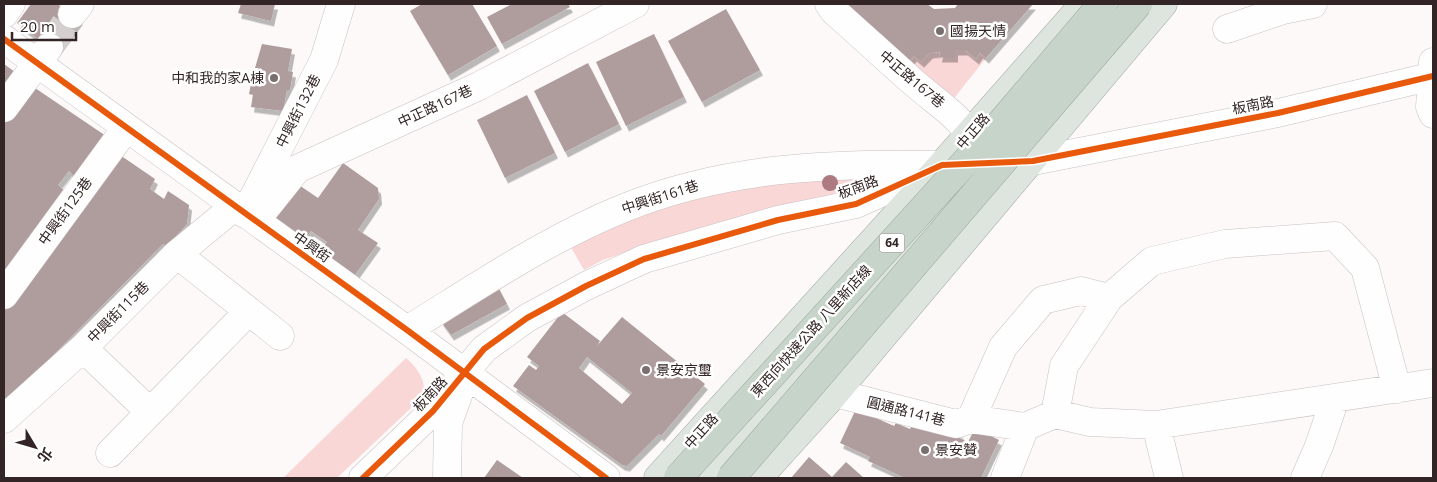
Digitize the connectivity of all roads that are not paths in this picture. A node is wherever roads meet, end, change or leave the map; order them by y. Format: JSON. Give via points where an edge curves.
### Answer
{"nodes":[{"id":1,"x":11,"y":4,"type":"edge"},
{"id":2,"x":341,"y":4,"type":"edge"},
{"id":3,"x":634,"y":4,"type":"edge"},
{"id":4,"x":829,"y":4,"type":"edge"},
{"id":5,"x":1084,"y":4,"type":"edge"},
{"id":6,"x":1102,"y":4,"type":"edge"},
{"id":7,"x":1120,"y":4,"type":"edge"},
{"id":8,"x":1138,"y":4,"type":"edge"},
{"id":9,"x":1163,"y":4,"type":"edge"},
{"id":10,"x":1313,"y":4,"type":"edge"},
{"id":11,"x":4,"y":14,"type":"edge"},
{"id":12,"x":1227,"y":29,"type":"dead end"},
{"id":13,"x":4,"y":39,"type":"edge"},
{"id":14,"x":44,"y":55,"type":"junction"},
{"id":15,"x":1433,"y":72,"type":"edge"},
{"id":16,"x":4,"y":108,"type":"edge"},
{"id":17,"x":1433,"y":114,"type":"edge"},
{"id":18,"x":126,"y":128,"type":"junction"},
{"id":19,"x":971,"y":133,"type":"junction"},
{"id":20,"x":986,"y":161,"type":"junction"},
{"id":21,"x":1033,"y":161,"type":"junction"},
{"id":22,"x":942,"y":165,"type":"junction"},
{"id":23,"x":239,"y":211,"type":"junction"},
{"id":24,"x":177,"y":254,"type":"junction"},
{"id":25,"x":4,"y":295,"type":"edge"},
{"id":26,"x":1109,"y":298,"type":"junction"},
{"id":27,"x":249,"y":311,"type":"junction"},
{"id":28,"x":407,"y":330,"type":"junction"},
{"id":29,"x":280,"y":336,"type":"dead end"},
{"id":30,"x":83,"y":348,"type":"junction"},
{"id":31,"x":465,"y":374,"type":"junction"},
{"id":32,"x":1433,"y":383,"type":"edge"},
{"id":33,"x":1397,"y":389,"type":"junction"},
{"id":34,"x":835,"y":394,"type":"junction"},
{"id":35,"x":1335,"y":399,"type":"junction"},
{"id":36,"x":150,"y":412,"type":"junction"},
{"id":37,"x":1054,"y":414,"type":"junction"},
{"id":38,"x":4,"y":419,"type":"edge"},
{"id":39,"x":971,"y":419,"type":"junction"},
{"id":40,"x":1156,"y":424,"type":"junction"},
{"id":41,"x":1025,"y":427,"type":"junction"},
{"id":42,"x":110,"y":453,"type":"dead end"},
{"id":43,"x":363,"y":478,"type":"edge"},
{"id":44,"x":447,"y":478,"type":"edge"},
{"id":45,"x":606,"y":478,"type":"edge"},
{"id":46,"x":658,"y":478,"type":"edge"},
{"id":47,"x":678,"y":478,"type":"edge"},
{"id":48,"x":705,"y":478,"type":"edge"},
{"id":49,"x":731,"y":478,"type":"edge"},
{"id":50,"x":758,"y":478,"type":"edge"},
{"id":51,"x":1004,"y":478,"type":"edge"},
{"id":52,"x":1169,"y":478,"type":"edge"},
{"id":53,"x":1305,"y":478,"type":"edge"}],
"edges":[{"from":1,"to":11,"type":"street"},
{"from":2,"to":23,"type":"street","name":"中興街132巷","via":[[324,60]]},
{"from":3,"to":23,"type":"street","name":"中正路167巷","via":[[479,86],[298,169],[265,209]]},
{"from":4,"to":19,"type":"street","name":"中正路167巷","via":[[834,12],[957,117]]},
{"from":5,"to":19,"type":"main road","name":"中正路"},
{"from":6,"to":47,"type":"highway","name":"東西向快速公路 八里新店線","number":"64","bridge":true,"via":[[999,125]]},
{"from":7,"to":20,"type":"main road"},
{"from":8,"to":49,"type":"highway","number":"64","bridge":true},
{"from":9,"to":21,"type":"main road"},
{"from":10,"to":12,"type":"street","via":[[1283,10]]},
{"from":13,"to":14,"type":"street","name":"中興街"},
{"from":14,"to":16,"type":"street"},
{"from":14,"to":18,"type":"street","name":"中興街"},
{"from":15,"to":17,"type":"street","via":[[1430,107]]},
{"from":15,"to":21,"type":"street","name":"板南路","via":[[1278,113]]},
{"from":18,"to":23,"type":"street","name":"中興街"},
{"from":18,"to":25,"type":"street","name":"中興街125巷"},
{"from":19,"to":20,"type":"street","name":"中正路167巷"},
{"from":19,"to":22,"type":"main road","name":"中正路"},
{"from":20,"to":21,"type":"street","name":"板南路"},
{"from":20,"to":22,"type":"street","name":"板南路"},
{"from":20,"to":48,"type":"main road"},
{"from":21,"to":34,"type":"main road"},
{"from":22,"to":28,"type":"street","name":"中興街161巷","via":[[850,164],[780,168],[686,188],[624,207],[556,239]]},
{"from":22,"to":31,"type":"street","name":"板南路","via":[[856,204],[778,220],[644,259],[527,318],[484,349]]},
{"from":22,"to":46,"type":"main road","name":"中正路"},
{"from":23,"to":24,"type":"street","name":"中興街115巷"},
{"from":23,"to":28,"type":"street","name":"中興街"},
{"from":24,"to":27,"type":"street"},
{"from":24,"to":30,"type":"street","name":"中興街115巷"},
{"from":26,"to":33,"type":"street","via":[[1152,261],[1225,244],[1335,236],[1365,268]]},
{"from":26,"to":37,"type":"street","via":[[1064,366]]},
{"from":26,"to":39,"type":"street","via":[[1081,291],[1043,300],[1003,347]]},
{"from":27,"to":29,"type":"street"},
{"from":27,"to":36,"type":"street"},
{"from":28,"to":31,"type":"street","name":"中興街"},
{"from":30,"to":36,"type":"street"},
{"from":30,"to":38,"type":"street","name":"中興街115巷"},
{"from":31,"to":43,"type":"street","name":"板南路","via":[[433,411]]},
{"from":31,"to":44,"type":"street","via":[[448,423]]},
{"from":31,"to":45,"type":"street","name":"中興街"},
{"from":32,"to":33,"type":"street"},
{"from":33,"to":35,"type":"street"},
{"from":34,"to":39,"type":"street","name":"圓通路141巷","via":[[956,424]]},
{"from":34,"to":50,"type":"main road"},
{"from":35,"to":40,"type":"street"},
{"from":35,"to":53,"type":"street"},
{"from":36,"to":42,"type":"street"},
{"from":37,"to":40,"type":"street","via":[[1090,422]]},
{"from":37,"to":41,"type":"street"},
{"from":39,"to":41,"type":"street","name":"圓通路141巷"},
{"from":40,"to":52,"type":"street"},
{"from":41,"to":51,"type":"street"}]}
